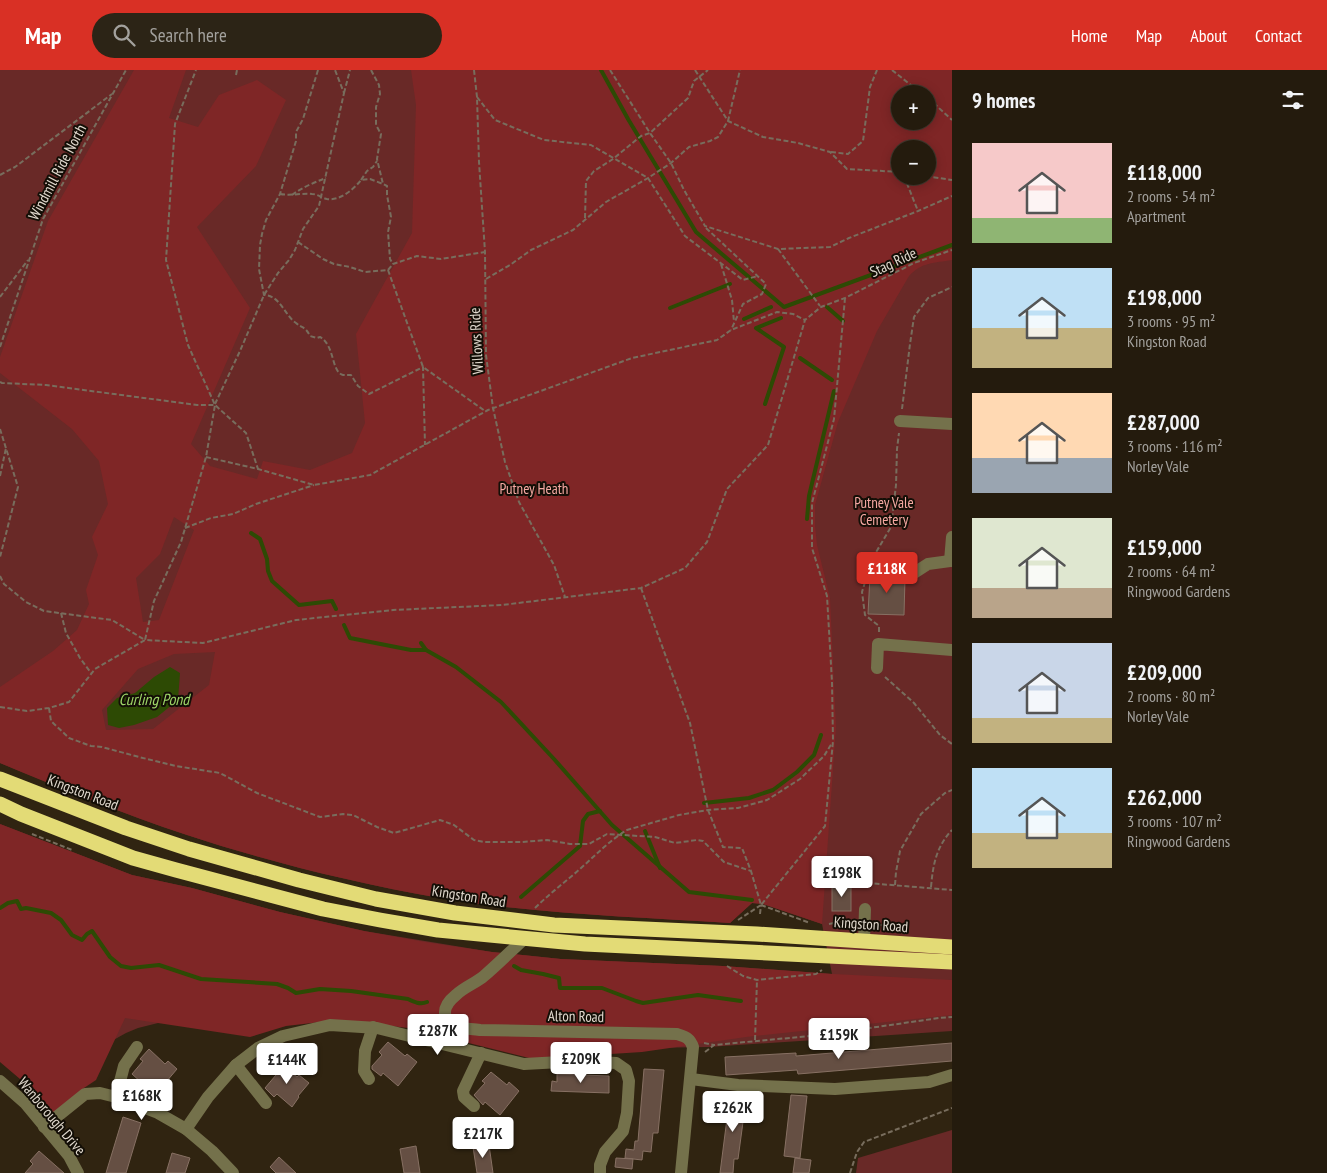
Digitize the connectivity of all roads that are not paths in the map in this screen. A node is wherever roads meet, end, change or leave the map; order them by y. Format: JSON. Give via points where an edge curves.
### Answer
{"nodes":[{"id":1,"x":900,"y":421,"type":"road end"},
{"id":2,"x":952,"y":424,"type":"edge"},
{"id":3,"x":952,"y":537,"type":"edge"},
{"id":4,"x":951,"y":561,"type":"edge"},
{"id":5,"x":914,"y":573,"type":"dead end"},
{"id":6,"x":952,"y":650,"type":"edge"},
{"id":7,"x":881,"y":673,"type":"road end"},
{"id":8,"x":0,"y":779,"type":"edge"},
{"id":9,"x":0,"y":804,"type":"edge"},
{"id":10,"x":0,"y":813,"type":"edge"},
{"id":11,"x":21,"y":814,"type":"junction"},
{"id":12,"x":865,"y":909,"type":"dead end"},
{"id":13,"x":524,"y":939,"type":"junction"},
{"id":14,"x":864,"y":941,"type":"junction"},
{"id":15,"x":952,"y":947,"type":"edge"},
{"id":16,"x":952,"y":962,"type":"edge"},
{"id":17,"x":373,"y":1028,"type":"junction"},
{"id":18,"x":137,"y":1047,"type":"dead end"},
{"id":19,"x":481,"y":1053,"type":"junction"},
{"id":20,"x":236,"y":1065,"type":"junction"},
{"id":21,"x":952,"y":1074,"type":"edge"},
{"id":22,"x":369,"y":1079,"type":"dead end"},
{"id":23,"x":691,"y":1080,"type":"junction"},
{"id":24,"x":0,"y":1081,"type":"edge"},
{"id":25,"x":116,"y":1096,"type":"junction"},
{"id":26,"x":266,"y":1104,"type":"dead end"},
{"id":27,"x":474,"y":1106,"type":"dead end"},
{"id":28,"x":44,"y":1127,"type":"junction"},
{"id":29,"x":186,"y":1129,"type":"junction"},
{"id":30,"x":78,"y":1173,"type":"edge"},
{"id":31,"x":233,"y":1173,"type":"edge"},
{"id":32,"x":600,"y":1173,"type":"edge"},
{"id":33,"x":680,"y":1173,"type":"edge"}],
"edges":[{"from":1,"to":2,"type":"street"},
{"from":3,"to":4,"type":"street"},
{"from":4,"to":5,"type":"street","via":[[928,564]]},
{"from":6,"to":7,"type":"street","via":[[878,644]]},
{"from":8,"to":14,"type":"highway","name":"Kingston Road","via":[[189,849],[376,899],[554,925]]},
{"from":9,"to":11,"type":"highway"},
{"from":10,"to":11,"type":"highway"},
{"from":11,"to":13,"type":"highway","via":[[133,858],[323,909],[438,930]]},
{"from":12,"to":14,"type":"street"},
{"from":13,"to":16,"type":"highway"},
{"from":13,"to":23,"type":"street","name":"Alton Road","via":[[484,976],[448,1002],[444,1011],[450,1023],[480,1030],[677,1034],[691,1040]]},
{"from":14,"to":15,"type":"highway","name":"Kingston Road"},
{"from":17,"to":19,"type":"street"},
{"from":17,"to":20,"type":"street","via":[[330,1025],[283,1036],[258,1048]]},
{"from":17,"to":22,"type":"street","via":[[365,1051],[364,1071]]},
{"from":18,"to":25,"type":"street","via":[[124,1066]]},
{"from":19,"to":27,"type":"street","via":[[463,1091],[464,1097]]},
{"from":19,"to":32,"type":"street","via":[[524,1064],[616,1063],[626,1070],[629,1081],[623,1131],[605,1152]]},
{"from":20,"to":26,"type":"street"},
{"from":20,"to":29,"type":"street"},
{"from":21,"to":23,"type":"street","via":[[929,1082],[835,1089],[738,1086]]},
{"from":23,"to":33,"type":"street","name":"Alton Road"},
{"from":24,"to":28,"type":"street","name":"Wanborough Drive","via":[[25,1103]]},
{"from":25,"to":28,"type":"street","via":[[85,1094]]},
{"from":25,"to":29,"type":"street","via":[[158,1113]]},
{"from":28,"to":30,"type":"street","name":"Wanborough Drive","via":[[69,1156]]},
{"from":29,"to":31,"type":"street"}]}
